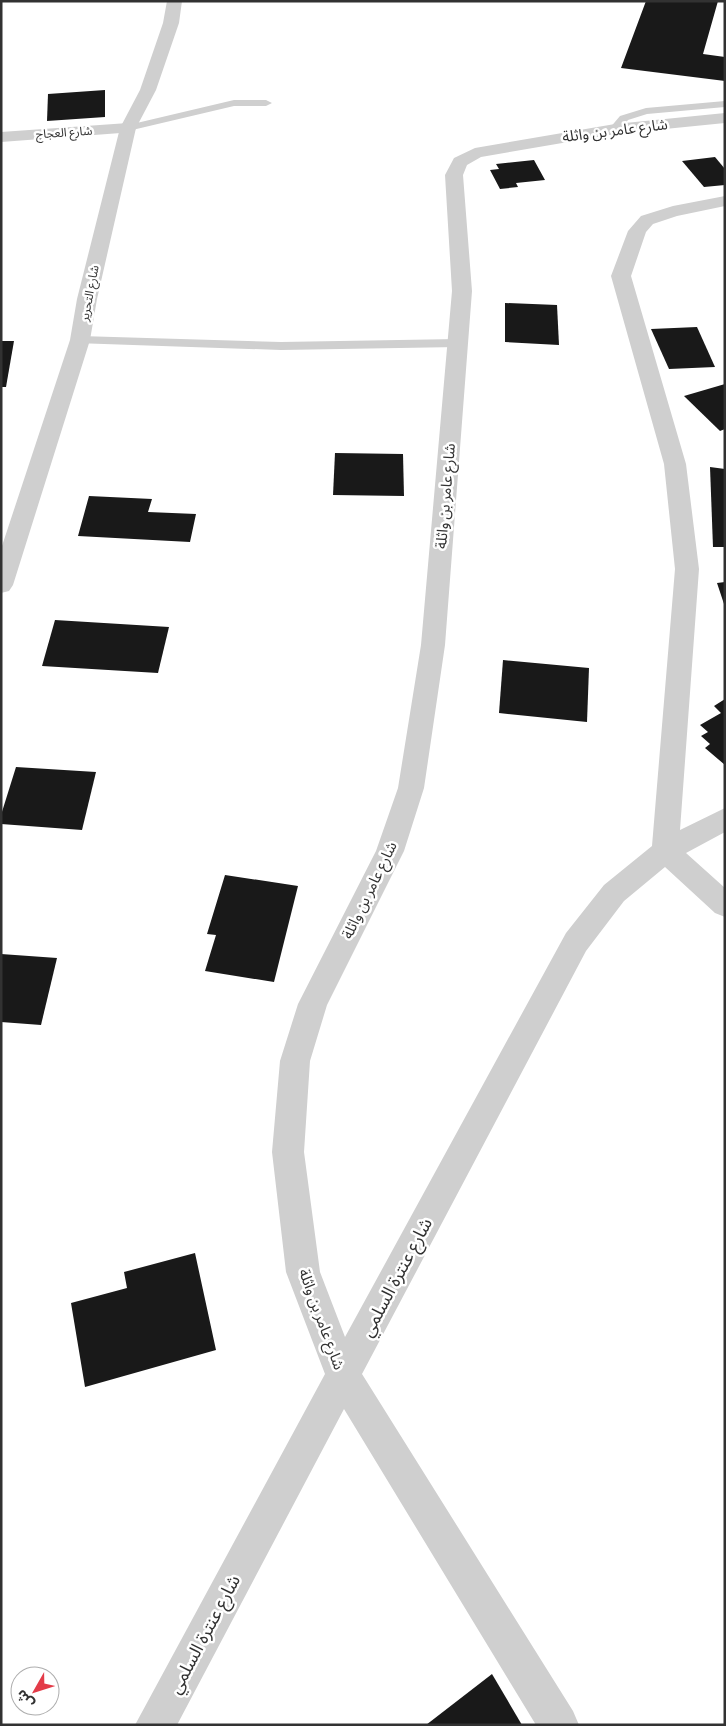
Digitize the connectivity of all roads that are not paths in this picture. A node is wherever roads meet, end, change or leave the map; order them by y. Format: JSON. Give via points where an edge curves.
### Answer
{"nodes":[{"id":1,"x":175,"y":1,"type":"edge"},
{"id":2,"x":266,"y":102,"type":"dead end"},
{"id":3,"x":725,"y":104,"type":"edge"},
{"id":4,"x":725,"y":118,"type":"edge"},
{"id":5,"x":128,"y":128,"type":"junction"},
{"id":6,"x":615,"y":129,"type":"junction"},
{"id":7,"x":1,"y":137,"type":"edge"},
{"id":8,"x":725,"y":201,"type":"edge"},
{"id":9,"x":80,"y":340,"type":"junction"},
{"id":10,"x":458,"y":343,"type":"junction"},
{"id":11,"x":1,"y":585,"type":"edge"},
{"id":12,"x":725,"y":819,"type":"edge"},
{"id":13,"x":665,"y":851,"type":"junction"},
{"id":14,"x":725,"y":905,"type":"edge"},
{"id":15,"x":342,"y":1376,"type":"junction"},
{"id":16,"x":155,"y":1725,"type":"edge"},
{"id":17,"x":560,"y":1725,"type":"edge"}],
"edges":[{"from":1,"to":5,"type":"street","name":"شارع التحرير","via":[[171,23],[148,90]]},
{"from":2,"to":5,"type":"lane","via":[[234,103]]},
{"from":3,"to":6,"type":"lane","via":[[646,111],[624,118]]},
{"from":4,"to":6,"type":"street","name":"شارع عامر بن واثلة"},
{"from":5,"to":7,"type":"street","name":"شارع العجاج"},
{"from":5,"to":9,"type":"street","name":"شارع التحرير"},
{"from":6,"to":10,"type":"street","name":"شارع عامر بن واثلة","via":[[493,149],[475,153],[460,162],[454,175],[462,291]]},
{"from":8,"to":13,"type":"street","via":[[673,210],[647,220],[637,232],[621,276],[675,464],[687,569]]},
{"from":9,"to":10,"type":"lane","via":[[281,346]]},
{"from":9,"to":11,"type":"street","name":"شارع التحرير"},
{"from":10,"to":15,"type":"street","name":"شارع عامر بن واثلة","via":[[433,644],[411,788],[390,851],[313,1004],[295,1062],[288,1152],[303,1272]]},
{"from":12,"to":13,"type":"street","name":"شارع عنترة السلمي"},
{"from":13,"to":14,"type":"street"},
{"from":13,"to":15,"type":"street","name":"شارع عنترة السلمي","via":[[614,893],[576,942]]},
{"from":15,"to":16,"type":"street","name":"شارع عنترة السلمي"},
{"from":15,"to":17,"type":"street","name":"شارع عامر بن واثلة"}]}
